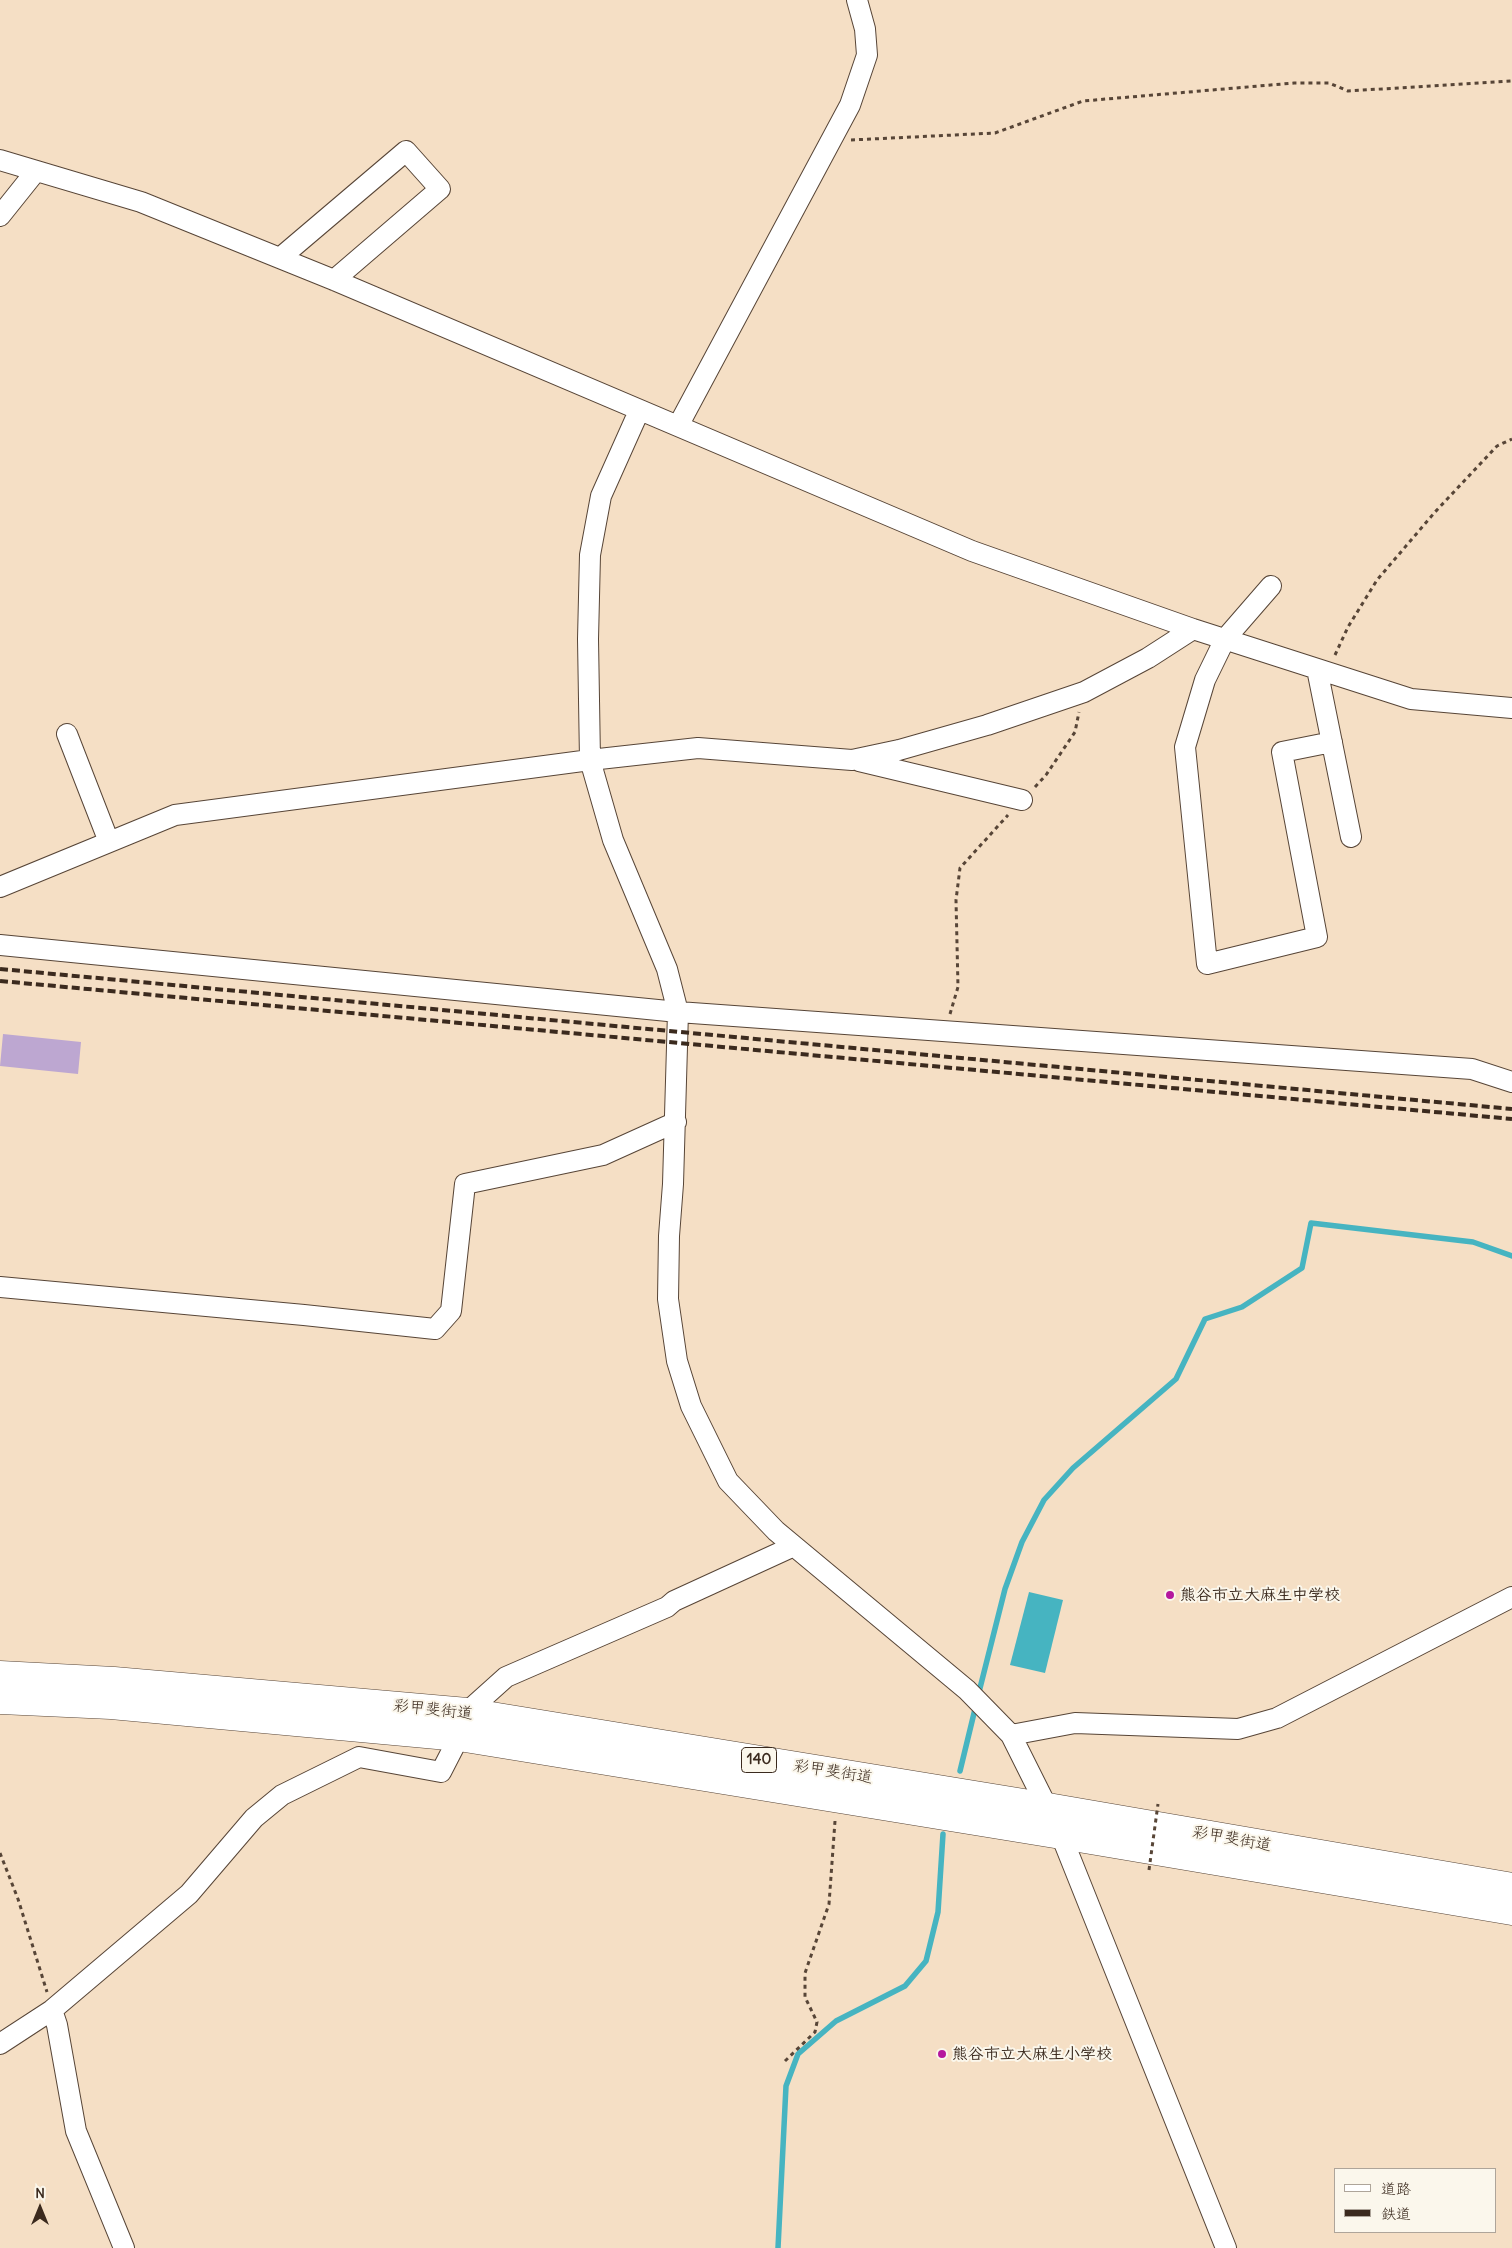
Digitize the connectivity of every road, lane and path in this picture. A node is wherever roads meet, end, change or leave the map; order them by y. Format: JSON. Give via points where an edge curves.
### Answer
{"nodes":[{"id":1,"x":857,"y":0,"type":"edge"},
{"id":2,"x":1512,"y":81,"type":"edge"},
{"id":3,"x":831,"y":140,"type":"junction"},
{"id":4,"x":0,"y":160,"type":"edge"},
{"id":5,"x":36,"y":171,"type":"junction"},
{"id":6,"x":0,"y":216,"type":"edge"},
{"id":7,"x":280,"y":258,"type":"junction"},
{"id":8,"x":334,"y":280,"type":"junction"},
{"id":9,"x":639,"y":411,"type":"junction"},
{"id":10,"x":678,"y":426,"type":"junction"},
{"id":11,"x":1512,"y":439,"type":"edge"},
{"id":12,"x":1271,"y":586,"type":"dead end"},
{"id":13,"x":1193,"y":629,"type":"junction"},
{"id":14,"x":1225,"y":639,"type":"junction"},
{"id":15,"x":1322,"y":670,"type":"junction"},
{"id":16,"x":1084,"y":692,"type":"junction"},
{"id":17,"x":1512,"y":708,"type":"edge"},
{"id":18,"x":67,"y":734,"type":"dead end"},
{"id":19,"x":1332,"y":742,"type":"junction"},
{"id":20,"x":590,"y":760,"type":"junction"},
{"id":21,"x":852,"y":760,"type":"junction"},
{"id":22,"x":1022,"y":800,"type":"junction"},
{"id":23,"x":1351,"y":837,"type":"dead end"},
{"id":24,"x":109,"y":842,"type":"junction"},
{"id":25,"x":0,"y":887,"type":"edge"},
{"id":26,"x":0,"y":945,"type":"edge"},
{"id":27,"x":678,"y":1012,"type":"junction"},
{"id":28,"x":944,"y":1031,"type":"junction"},
{"id":29,"x":1512,"y":1082,"type":"edge"},
{"id":30,"x":676,"y":1122,"type":"junction"},
{"id":31,"x":0,"y":1287,"type":"edge"},
{"id":32,"x":794,"y":1546,"type":"junction"},
{"id":33,"x":1512,"y":1597,"type":"edge"},
{"id":34,"x":0,"y":1675,"type":"edge"},
{"id":35,"x":0,"y":1700,"type":"edge"},
{"id":36,"x":463,"y":1724,"type":"junction"},
{"id":37,"x":1011,"y":1734,"type":"junction"},
{"id":38,"x":836,"y":1798,"type":"junction"},
{"id":39,"x":1158,"y":1804,"type":"dead end"},
{"id":40,"x":1048,"y":1807,"type":"junction"},
{"id":41,"x":1061,"y":1834,"type":"junction"},
{"id":42,"x":0,"y":1853,"type":"edge"},
{"id":43,"x":1149,"y":1870,"type":"dead end"},
{"id":44,"x":1512,"y":1887,"type":"edge"},
{"id":45,"x":1512,"y":1911,"type":"edge"},
{"id":46,"x":52,"y":2010,"type":"junction"},
{"id":47,"x":0,"y":2044,"type":"edge"},
{"id":48,"x":785,"y":2061,"type":"dead end"},
{"id":49,"x":124,"y":2248,"type":"edge"},
{"id":50,"x":1226,"y":2248,"type":"edge"}],
"edges":[{"from":1,"to":3,"type":"street","via":[[865,29],[867,55],[850,105]]},
{"from":2,"to":3,"type":"path","via":[[1348,91],[1329,83],[1294,83],[1083,101],[995,133]]},
{"from":3,"to":10,"type":"street"},
{"from":4,"to":5,"type":"street"},
{"from":5,"to":6,"type":"street"},
{"from":5,"to":7,"type":"street","via":[[141,202]]},
{"from":7,"to":8,"type":"street"},
{"from":7,"to":8,"type":"street","via":[[406,151],[440,189]]},
{"from":8,"to":9,"type":"street"},
{"from":9,"to":10,"type":"street"},
{"from":9,"to":20,"type":"street","via":[[601,496],[590,555]]},
{"from":10,"to":13,"type":"street","via":[[972,551]]},
{"from":11,"to":15,"type":"path","via":[[1497,446],[1376,580]]},
{"from":12,"to":14,"type":"street"},
{"from":13,"to":14,"type":"street"},
{"from":13,"to":16,"type":"street","via":[[1148,658]]},
{"from":14,"to":15,"type":"street"},
{"from":14,"to":19,"type":"street","via":[[1205,680],[1186,747],[1207,964],[1317,937],[1282,752]]},
{"from":15,"to":17,"type":"street","via":[[1411,699]]},
{"from":15,"to":19,"type":"street"},
{"from":16,"to":21,"type":"street","via":[[987,725]]},
{"from":16,"to":22,"type":"path","via":[[1075,732],[1046,775]]},
{"from":18,"to":24,"type":"street"},
{"from":19,"to":23,"type":"street"},
{"from":20,"to":21,"type":"street","via":[[698,748]]},
{"from":20,"to":24,"type":"street","via":[[175,815]]},
{"from":20,"to":27,"type":"street","via":[[613,840],[667,968]]},
{"from":21,"to":22,"type":"street"},
{"from":22,"to":28,"type":"path","via":[[960,868],[956,900],[958,987]]},
{"from":24,"to":25,"type":"street"},
{"from":26,"to":27,"type":"street"},
{"from":27,"to":28,"type":"street"},
{"from":27,"to":30,"type":"street"},
{"from":28,"to":29,"type":"street","via":[[1472,1069]]},
{"from":30,"to":31,"type":"street","via":[[603,1155],[465,1184],[451,1311],[435,1329]]},
{"from":30,"to":32,"type":"street","via":[[668,1236],[668,1299],[676,1361],[691,1406],[728,1481]]},
{"from":32,"to":36,"type":"street","via":[[506,1678]]},
{"from":32,"to":37,"type":"street","via":[[967,1690]]},
{"from":33,"to":37,"type":"street","via":[[1276,1718],[1238,1729],[1075,1723]]},
{"from":34,"to":36,"type":"highway","name":"彩甲斐街道","number":"140","via":[[114,1681]]},
{"from":35,"to":36,"type":"highway","name":"彩甲斐街道","number":"140"},
{"from":36,"to":38,"type":"highway","name":"彩甲斐街道","number":"140"},
{"from":36,"to":40,"type":"highway","name":"彩甲斐街道","number":"140"},
{"from":36,"to":46,"type":"street","via":[[441,1772],[359,1757],[282,1795],[254,1818],[189,1894]]},
{"from":37,"to":40,"type":"street"},
{"from":38,"to":41,"type":"highway","name":"彩甲斐街道","number":"140"},
{"from":38,"to":48,"type":"path","via":[[829,1904],[805,1973],[805,1997],[817,2022],[815,2032]]},
{"from":39,"to":43,"type":"path","bridge":true},
{"from":40,"to":41,"type":"street"},
{"from":40,"to":44,"type":"highway","name":"彩甲斐街道","number":"140"},
{"from":41,"to":45,"type":"highway","name":"彩甲斐街道","number":"140"},
{"from":41,"to":50,"type":"street"},
{"from":42,"to":46,"type":"path","via":[[18,1899]]},
{"from":46,"to":47,"type":"street"},
{"from":46,"to":49,"type":"street","via":[[76,2131]]}]}
